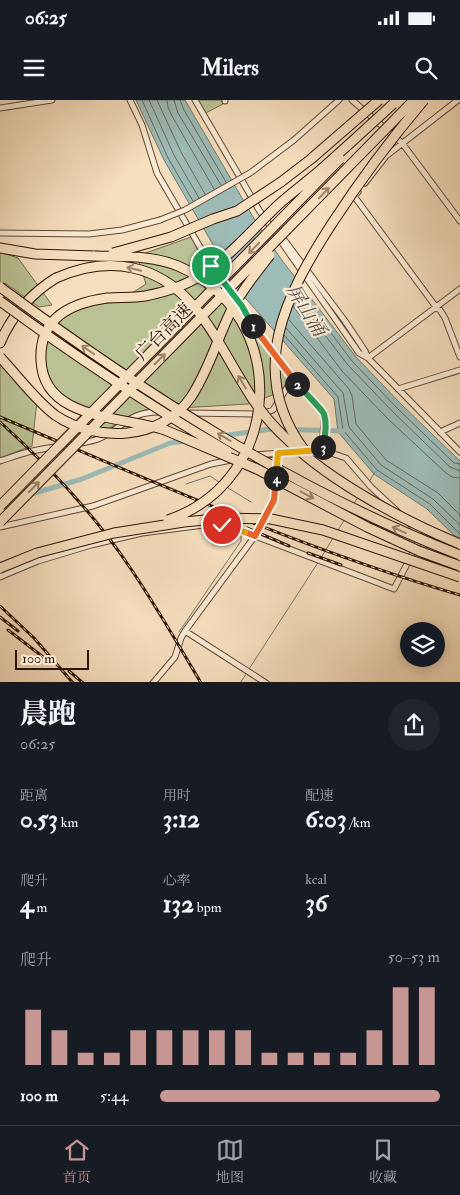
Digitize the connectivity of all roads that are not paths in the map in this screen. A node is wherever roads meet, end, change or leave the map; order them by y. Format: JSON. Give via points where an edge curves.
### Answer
{"nodes":[{"id":1,"x":52,"y":100,"type":"edge"},
{"id":2,"x":130,"y":100,"type":"edge"},
{"id":3,"x":195,"y":100,"type":"edge"},
{"id":4,"x":339,"y":100,"type":"edge"},
{"id":5,"x":352,"y":100,"type":"edge"},
{"id":6,"x":379,"y":100,"type":"edge"},
{"id":7,"x":414,"y":100,"type":"edge"},
{"id":8,"x":424,"y":100,"type":"edge"},
{"id":9,"x":459,"y":101,"type":"edge"},
{"id":10,"x":395,"y":102,"type":"edge"},
{"id":11,"x":0,"y":108,"type":"edge"},
{"id":12,"x":402,"y":143,"type":"junction"},
{"id":13,"x":304,"y":214,"type":"junction"},
{"id":14,"x":460,"y":221,"type":"edge"},
{"id":15,"x":0,"y":233,"type":"edge"},
{"id":16,"x":0,"y":248,"type":"edge"},
{"id":17,"x":95,"y":256,"type":"junction"},
{"id":18,"x":0,"y":287,"type":"edge"},
{"id":19,"x":460,"y":290,"type":"edge"},
{"id":20,"x":0,"y":301,"type":"edge"},
{"id":21,"x":436,"y":307,"type":"junction"},
{"id":22,"x":0,"y":343,"type":"edge"},
{"id":23,"x":460,"y":356,"type":"edge"},
{"id":24,"x":0,"y":357,"type":"edge"},
{"id":25,"x":368,"y":358,"type":"junction"},
{"id":26,"x":460,"y":370,"type":"edge"},
{"id":27,"x":293,"y":378,"type":"junction"},
{"id":28,"x":398,"y":389,"type":"junction"},
{"id":29,"x":460,"y":423,"type":"edge"},
{"id":30,"x":440,"y":432,"type":"junction"},
{"id":31,"x":322,"y":450,"type":"junction"},
{"id":32,"x":460,"y":452,"type":"edge"},
{"id":33,"x":278,"y":453,"type":"junction"},
{"id":34,"x":0,"y":461,"type":"edge"},
{"id":35,"x":317,"y":464,"type":"junction"},
{"id":36,"x":259,"y":470,"type":"junction"},
{"id":37,"x":0,"y":506,"type":"edge"},
{"id":38,"x":0,"y":522,"type":"edge"},
{"id":39,"x":0,"y":527,"type":"edge"},
{"id":40,"x":144,"y":528,"type":"junction"},
{"id":41,"x":255,"y":536,"type":"junction"},
{"id":42,"x":422,"y":536,"type":"junction"},
{"id":43,"x":460,"y":544,"type":"edge"},
{"id":44,"x":460,"y":555,"type":"edge"},
{"id":45,"x":460,"y":566,"type":"edge"},
{"id":46,"x":0,"y":568,"type":"edge"},
{"id":47,"x":0,"y":577,"type":"edge"},
{"id":48,"x":460,"y":577,"type":"edge"},
{"id":49,"x":460,"y":581,"type":"edge"},
{"id":50,"x":185,"y":631,"type":"junction"},
{"id":51,"x":153,"y":682,"type":"edge"},
{"id":52,"x":266,"y":682,"type":"edge"}],
"edges":[{"from":1,"to":11,"type":"street"},
{"from":2,"to":27,"type":"street","via":[[142,125],[157,174],[211,266]]},
{"from":3,"to":25,"type":"street","via":[[259,210],[345,321]]},
{"from":4,"to":15,"type":"street","bridge":true,"via":[[250,173],[185,210],[160,220],[89,234]]},
{"from":5,"to":12,"type":"street"},
{"from":6,"to":17,"type":"highway","bridge":true,"via":[[311,159],[237,211],[171,237]]},
{"from":13,"to":7,"type":"highway","name":"广台高速","one_way":true,"bridge":true},
{"from":8,"to":35,"type":"highway","bridge":true,"via":[[388,143],[314,251],[291,294],[279,326],[274,357],[278,395],[294,434]]},
{"from":9,"to":12,"type":"street"},
{"from":10,"to":36,"type":"highway","bridge":true,"via":[[205,272],[182,285],[154,294],[80,304],[58,316],[46,329],[41,352],[43,373],[65,402],[103,417],[152,425]]},
{"from":10,"to":37,"type":"highway","name":"广台高速","one_way":true,"bridge":true},
{"from":12,"to":14,"type":"street"},
{"from":12,"to":21,"type":"street","via":[[386,156],[354,196]]},
{"from":13,"to":24,"type":"highway","bridge":true,"via":[[280,240],[241,294],[191,397],[178,412],[161,423],[110,435],[70,423],[49,410]]},
{"from":38,"to":13,"type":"highway","name":"广台高速","one_way":true,"bridge":true},
{"from":16,"to":17,"type":"highway","via":[[35,254]]},
{"from":17,"to":40,"type":"highway","bridge":true,"via":[[164,261],[201,279],[224,298],[240,318],[258,363],[259,406],[255,428],[250,444],[232,475],[199,505],[180,516]]},
{"from":44,"to":18,"type":"highway","one_way":true,"bridge":true,"via":[[379,520],[236,444],[114,368]]},
{"from":19,"to":21,"type":"street"},
{"from":20,"to":36,"type":"highway","bridge":true,"via":[[142,399]]},
{"from":21,"to":23,"type":"street","via":[[445,318]]},
{"from":21,"to":25,"type":"street"},
{"from":35,"to":22,"type":"highway","one_way":true,"bridge":true,"via":[[288,441],[261,411],[195,307],[175,288],[148,273],[124,266],[102,266],[56,278],[34,293],[19,309]]},
{"from":25,"to":28,"type":"street"},
{"from":26,"to":28,"type":"street"},
{"from":27,"to":31,"type":"street","via":[[322,410]]},
{"from":27,"to":34,"type":"street","via":[[273,410],[262,414],[147,412],[97,439],[35,450]]},
{"from":28,"to":30,"type":"street"},
{"from":29,"to":30,"type":"street"},
{"from":30,"to":32,"type":"street"},
{"from":31,"to":33,"type":"street"},
{"from":31,"to":42,"type":"street","via":[[349,460],[371,487]]},
{"from":33,"to":39,"type":"street","via":[[212,464],[93,506]]},
{"from":33,"to":41,"type":"street","via":[[274,500]]},
{"from":35,"to":43,"type":"highway","bridge":true,"via":[[373,500]]},
{"from":36,"to":45,"type":"highway","one_way":true,"bridge":true,"via":[[419,551]]},
{"from":40,"to":46,"type":"highway","bridge":true,"via":[[37,552]]},
{"from":40,"to":48,"type":"highway","bridge":true,"via":[[227,518],[271,519],[323,530]]},
{"from":41,"to":42,"type":"street","via":[[394,589]]},
{"from":41,"to":47,"type":"street","via":[[211,524],[142,533],[38,561]]},
{"from":41,"to":50,"type":"street"},
{"from":42,"to":49,"type":"street"},
{"from":50,"to":51,"type":"street","via":[[175,657]]},
{"from":50,"to":52,"type":"street"}]}
